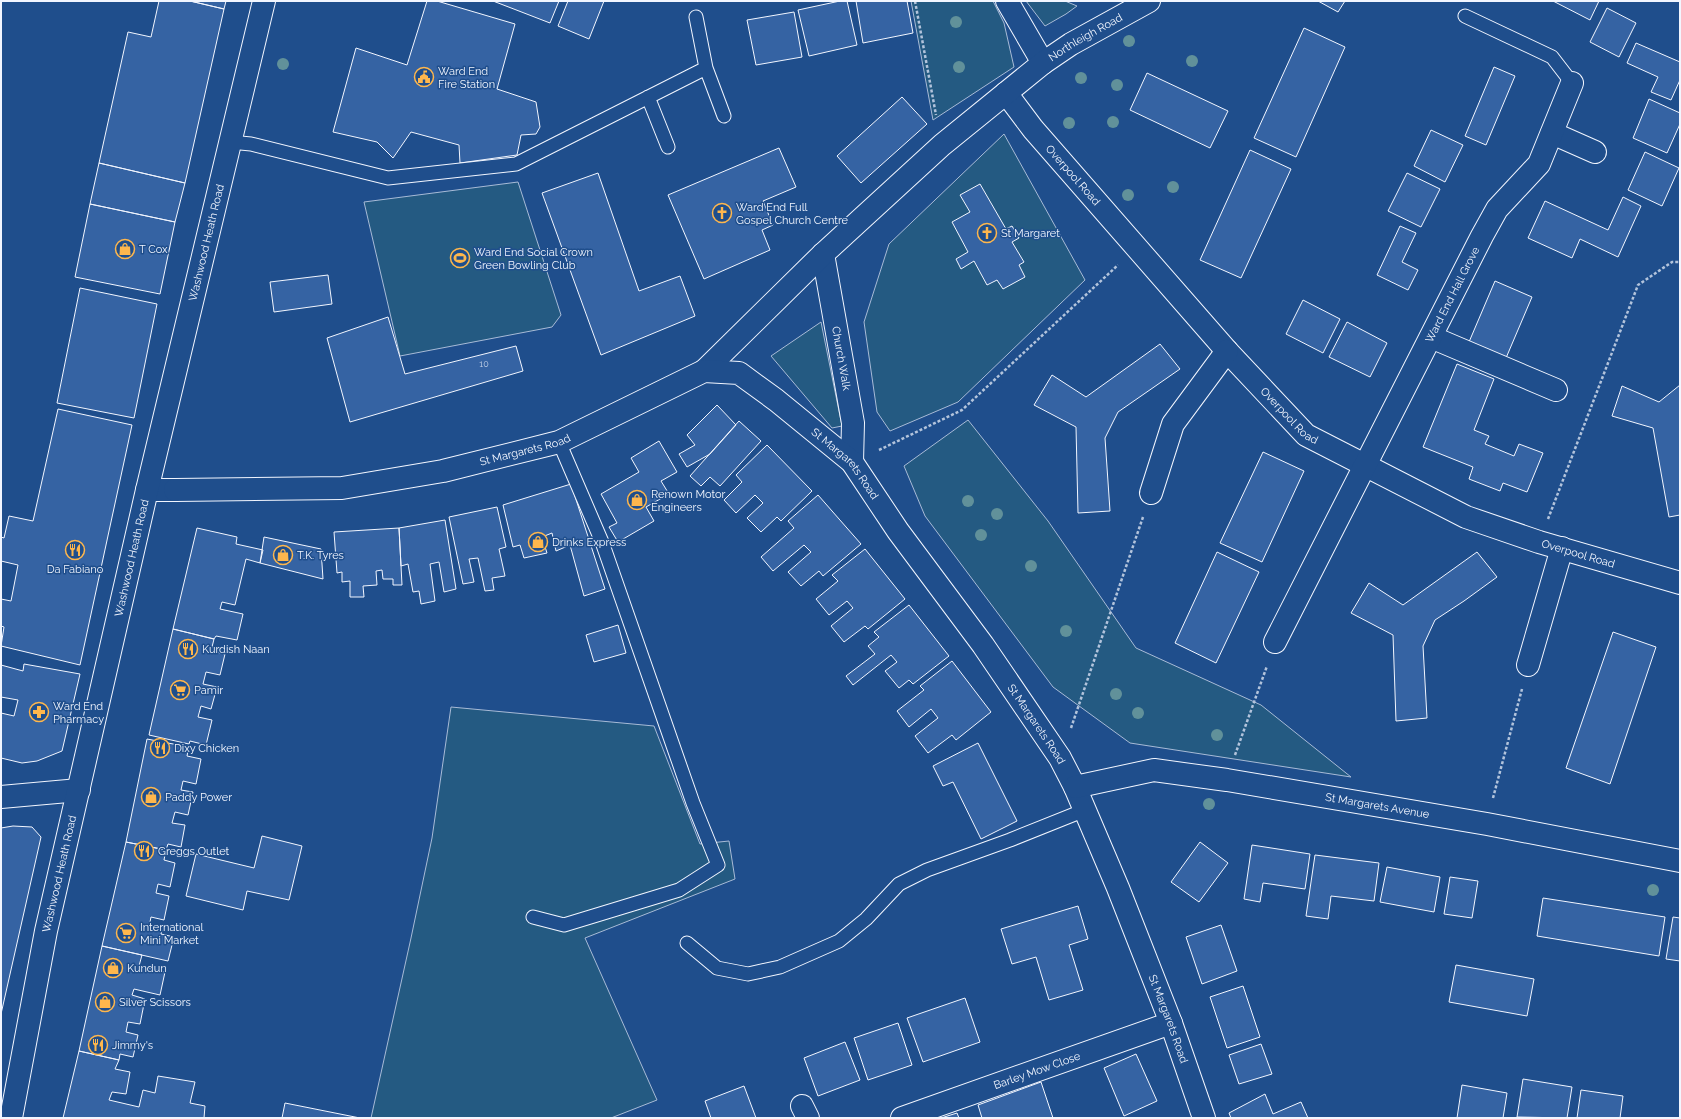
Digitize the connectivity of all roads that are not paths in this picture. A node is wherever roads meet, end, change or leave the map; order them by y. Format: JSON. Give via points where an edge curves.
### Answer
{"nodes":[{"id":1,"x":264,"y":1,"type":"edge"},
{"id":2,"x":1007,"y":1,"type":"edge"},
{"id":3,"x":1149,"y":1,"type":"edge"},
{"id":4,"x":1465,"y":16,"type":"dead end"},
{"id":5,"x":696,"y":17,"type":"dead end"},
{"id":6,"x":1043,"y":63,"type":"junction"},
{"id":7,"x":706,"y":68,"type":"junction"},
{"id":8,"x":1572,"y":83,"type":"joint"},
{"id":9,"x":1006,"y":93,"type":"junction"},
{"id":10,"x":648,"y":97,"type":"junction"},
{"id":11,"x":724,"y":116,"type":"dead end"},
{"id":12,"x":1552,"y":133,"type":"junction"},
{"id":13,"x":230,"y":142,"type":"junction"},
{"id":14,"x":668,"y":147,"type":"dead end"},
{"id":15,"x":1595,"y":152,"type":"dead end"},
{"id":16,"x":823,"y":254,"type":"junction"},
{"id":17,"x":1431,"y":336,"type":"junction"},
{"id":18,"x":1228,"y":351,"type":"junction"},
{"id":19,"x":704,"y":371,"type":"junction"},
{"id":20,"x":1556,"y":390,"type":"dead end"},
{"id":21,"x":559,"y":442,"type":"junction"},
{"id":22,"x":852,"y":462,"type":"junction"},
{"id":23,"x":1364,"y":465,"type":"junction"},
{"id":24,"x":147,"y":490,"type":"junction"},
{"id":25,"x":1151,"y":494,"type":"road end"},
{"id":26,"x":1562,"y":548,"type":"junction"},
{"id":27,"x":1680,"y":584,"type":"edge"},
{"id":28,"x":1275,"y":642,"type":"road end"},
{"id":29,"x":1528,"y":665,"type":"road end"},
{"id":30,"x":1075,"y":787,"type":"junction"},
{"id":31,"x":79,"y":790,"type":"junction"},
{"id":32,"x":1,"y":797,"type":"edge"},
{"id":33,"x":1085,"y":810,"type":"junction"},
{"id":34,"x":1680,"y":861,"type":"edge"},
{"id":35,"x":533,"y":917,"type":"dead end"},
{"id":36,"x":687,"y":943,"type":"dead end"},
{"id":37,"x":1171,"y":1023,"type":"junction"},
{"id":38,"x":11,"y":1118,"type":"edge"},
{"id":39,"x":902,"y":1118,"type":"edge"},
{"id":40,"x":1204,"y":1118,"type":"edge"}],
"edges":[{"from":1,"to":13,"type":"street","name":"Washwood Heath Road"},
{"from":2,"to":6,"type":"street"},
{"from":3,"to":6,"type":"street","name":"Northleigh Road","via":[[1071,44]]},
{"from":4,"to":8,"type":"lane","via":[[1552,57]]},
{"from":5,"to":7,"type":"lane"},
{"from":6,"to":9,"type":"street"},
{"from":7,"to":10,"type":"lane"},
{"from":7,"to":11,"type":"lane"},
{"from":8,"to":12,"type":"street","name":"Ward End Hall Grove"},
{"from":9,"to":16,"type":"street","via":[[942,145]]},
{"from":9,"to":18,"type":"street","name":"Overpool Road","via":[[1034,129]]},
{"from":10,"to":13,"type":"lane","via":[[516,164],[388,178],[251,144]]},
{"from":10,"to":14,"type":"lane"},
{"from":12,"to":15,"type":"street"},
{"from":12,"to":17,"type":"street","name":"Ward End Hall Grove","via":[[1539,164],[1497,209]]},
{"from":13,"to":24,"type":"street","name":"Washwood Heath Road"},
{"from":16,"to":19,"type":"street"},
{"from":16,"to":22,"type":"street","name":"Church Walk","via":[[853,423]]},
{"from":17,"to":20,"type":"street"},
{"from":17,"to":23,"type":"street","name":"Ward End Hall Grove"},
{"from":18,"to":23,"type":"street","name":"Overpool Road","via":[[1306,436]]},
{"from":18,"to":25,"type":"street","via":[[1173,424]]},
{"from":19,"to":21,"type":"street","name":"St Margarets Road"},
{"from":19,"to":22,"type":"street","name":"St Margarets Road","via":[[739,373]]},
{"from":21,"to":24,"type":"street","name":"St Margarets Road","via":[[443,471],[342,488]]},
{"from":21,"to":35,"type":"lane","via":[[602,542],[693,803],[718,865],[679,890],[564,925]]},
{"from":22,"to":30,"type":"street","name":"St Margarets Road","via":[[898,531],[983,645],[1060,758]]},
{"from":23,"to":26,"type":"street","name":"Overpool Road","via":[[1466,517]]},
{"from":23,"to":28,"type":"street","name":"Ward End Hall Grove"},
{"from":24,"to":31,"type":"street","name":"Washwood Heath Road"},
{"from":26,"to":27,"type":"street","name":"Overpool Road"},
{"from":26,"to":29,"type":"street"},
{"from":30,"to":33,"type":"street","name":"St Margarets Road"},
{"from":30,"to":34,"type":"street","name":"St Margarets Avenue","via":[[1154,770],[1486,824]]},
{"from":31,"to":32,"type":"street"},
{"from":31,"to":38,"type":"street","name":"Washwood Heath Road","via":[[46,931]]},
{"from":33,"to":36,"type":"lane","via":[[926,870],[899,884],[866,919],[840,941],[780,967],[748,974],[717,968]]},
{"from":33,"to":37,"type":"street","name":"St Margarets Road"},
{"from":37,"to":39,"type":"street","name":"Barley Mow Close"},
{"from":37,"to":40,"type":"street","name":"St Margarets Road"}]}
